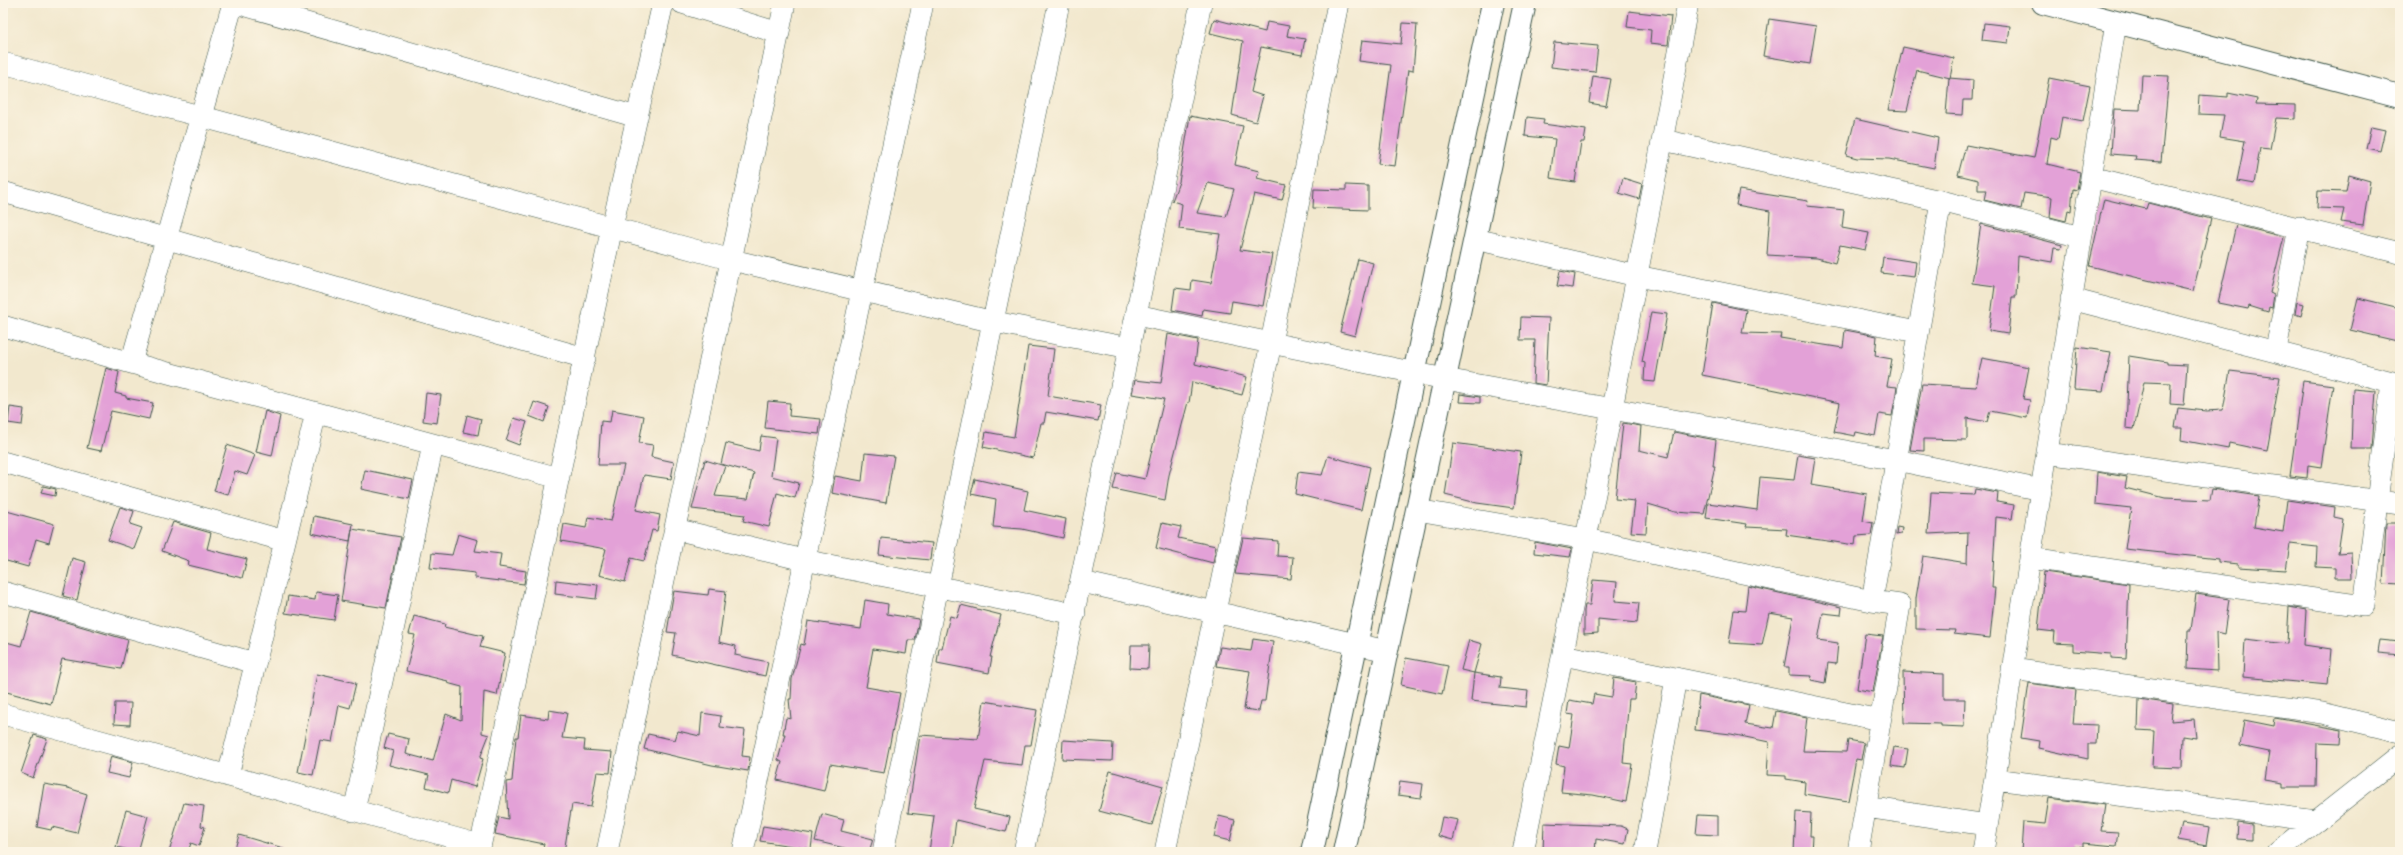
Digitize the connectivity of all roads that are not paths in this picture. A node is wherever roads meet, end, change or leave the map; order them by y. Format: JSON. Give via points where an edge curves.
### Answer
{"nodes":[{"id":1,"x":235,"y":3,"type":"edge"},
{"id":2,"x":662,"y":3,"type":"edge"},
{"id":3,"x":682,"y":3,"type":"edge"},
{"id":4,"x":786,"y":3,"type":"edge"},
{"id":5,"x":923,"y":3,"type":"edge"},
{"id":6,"x":1058,"y":3,"type":"edge"},
{"id":7,"x":1201,"y":3,"type":"edge"},
{"id":8,"x":1338,"y":3,"type":"edge"},
{"id":9,"x":1493,"y":3,"type":"edge"},
{"id":10,"x":1525,"y":3,"type":"edge"},
{"id":11,"x":1688,"y":3,"type":"edge"},
{"id":12,"x":2043,"y":3,"type":"edge"},
{"id":13,"x":2116,"y":22,"type":"junction"},
{"id":14,"x":779,"y":33,"type":"junction"},
{"id":15,"x":3,"y":63,"type":"edge"},
{"id":16,"x":2400,"y":96,"type":"edge"},
{"id":17,"x":201,"y":117,"type":"junction"},
{"id":18,"x":637,"y":117,"type":"junction"},
{"id":19,"x":1663,"y":140,"type":"junction"},
{"id":20,"x":2091,"y":177,"type":"junction"},
{"id":21,"x":3,"y":192,"type":"edge"},
{"id":22,"x":1941,"y":201,"type":"junction"},
{"id":23,"x":2299,"y":227,"type":"junction"},
{"id":24,"x":612,"y":228,"type":"junction"},
{"id":25,"x":2081,"y":237,"type":"junction"},
{"id":26,"x":1475,"y":239,"type":"junction"},
{"id":27,"x":166,"y":240,"type":"junction"},
{"id":28,"x":2400,"y":253,"type":"edge"},
{"id":29,"x":732,"y":260,"type":"junction"},
{"id":30,"x":1637,"y":276,"type":"junction"},
{"id":31,"x":861,"y":290,"type":"junction"},
{"id":32,"x":2071,"y":299,"type":"junction"},
{"id":33,"x":1136,"y":315,"type":"junction"},
{"id":34,"x":994,"y":322,"type":"junction"},
{"id":35,"x":3,"y":326,"type":"edge"},
{"id":36,"x":1917,"y":332,"type":"junction"},
{"id":37,"x":1272,"y":344,"type":"junction"},
{"id":38,"x":1130,"y":348,"type":"junction"},
{"id":39,"x":2276,"y":350,"type":"junction"},
{"id":40,"x":584,"y":358,"type":"junction"},
{"id":41,"x":131,"y":363,"type":"junction"},
{"id":42,"x":1415,"y":373,"type":"junction"},
{"id":43,"x":1444,"y":379,"type":"junction"},
{"id":44,"x":1612,"y":410,"type":"junction"},
{"id":45,"x":316,"y":413,"type":"junction"},
{"id":46,"x":433,"y":445,"type":"junction"},
{"id":47,"x":2047,"y":453,"type":"junction"},
{"id":48,"x":1896,"y":460,"type":"junction"},
{"id":49,"x":3,"y":462,"type":"edge"},
{"id":50,"x":559,"y":478,"type":"junction"},
{"id":51,"x":2041,"y":490,"type":"junction"},
{"id":52,"x":2378,"y":500,"type":"junction"},
{"id":53,"x":2400,"y":504,"type":"edge"},
{"id":54,"x":1417,"y":510,"type":"junction"},
{"id":55,"x":675,"y":529,"type":"junction"},
{"id":56,"x":1586,"y":539,"type":"junction"},
{"id":57,"x":285,"y":541,"type":"junction"},
{"id":58,"x":2030,"y":558,"type":"junction"},
{"id":59,"x":804,"y":560,"type":"junction"},
{"id":60,"x":1082,"y":582,"type":"junction"},
{"id":61,"x":938,"y":585,"type":"junction"},
{"id":62,"x":3,"y":592,"type":"edge"},
{"id":63,"x":1872,"y":601,"type":"junction"},
{"id":64,"x":1215,"y":612,"type":"junction"},
{"id":65,"x":1075,"y":614,"type":"junction"},
{"id":66,"x":1357,"y":644,"type":"junction"},
{"id":67,"x":1387,"y":650,"type":"junction"},
{"id":68,"x":1563,"y":655,"type":"junction"},
{"id":69,"x":255,"y":663,"type":"junction"},
{"id":70,"x":2012,"y":669,"type":"junction"},
{"id":71,"x":1676,"y":678,"type":"junction"},
{"id":72,"x":3,"y":714,"type":"edge"},
{"id":73,"x":1880,"y":720,"type":"junction"},
{"id":74,"x":2400,"y":732,"type":"edge"},
{"id":75,"x":2400,"y":756,"type":"edge"},
{"id":76,"x":228,"y":776,"type":"junction"},
{"id":77,"x":1995,"y":779,"type":"junction"},
{"id":78,"x":1866,"y":807,"type":"junction"},
{"id":79,"x":354,"y":810,"type":"junction"},
{"id":80,"x":2317,"y":821,"type":"junction"},
{"id":81,"x":1987,"y":825,"type":"junction"},
{"id":82,"x":480,"y":849,"type":"edge"},
{"id":83,"x":607,"y":852,"type":"edge"},
{"id":84,"x":743,"y":852,"type":"edge"},
{"id":85,"x":883,"y":852,"type":"edge"},
{"id":86,"x":1024,"y":852,"type":"edge"},
{"id":87,"x":1165,"y":852,"type":"edge"},
{"id":88,"x":1312,"y":852,"type":"edge"},
{"id":89,"x":1344,"y":852,"type":"edge"},
{"id":90,"x":1523,"y":852,"type":"edge"},
{"id":91,"x":1645,"y":852,"type":"edge"},
{"id":92,"x":1858,"y":852,"type":"edge"},
{"id":93,"x":1983,"y":852,"type":"edge"},
{"id":94,"x":2277,"y":852,"type":"edge"}],
"edges":[{"from":1,"to":17,"type":"street"},
{"from":1,"to":18,"type":"street"},
{"from":2,"to":18,"type":"street"},
{"from":3,"to":14,"type":"street"},
{"from":4,"to":14,"type":"street"},
{"from":5,"to":31,"type":"street"},
{"from":6,"to":34,"type":"street"},
{"from":7,"to":33,"type":"street"},
{"from":8,"to":37,"type":"street"},
{"from":9,"to":42,"type":"street"},
{"from":10,"to":26,"type":"street"},
{"from":11,"to":19,"type":"street"},
{"from":12,"to":13,"type":"street"},
{"from":13,"to":16,"type":"street"},
{"from":13,"to":20,"type":"street"},
{"from":14,"to":29,"type":"street"},
{"from":15,"to":17,"type":"street"},
{"from":17,"to":24,"type":"street"},
{"from":17,"to":27,"type":"street"},
{"from":18,"to":24,"type":"street"},
{"from":19,"to":22,"type":"street"},
{"from":19,"to":30,"type":"street"},
{"from":20,"to":23,"type":"street"},
{"from":20,"to":25,"type":"street"},
{"from":21,"to":27,"type":"street"},
{"from":22,"to":25,"type":"street"},
{"from":22,"to":36,"type":"street"},
{"from":23,"to":28,"type":"street"},
{"from":23,"to":39,"type":"street"},
{"from":24,"to":29,"type":"street"},
{"from":24,"to":40,"type":"street"},
{"from":25,"to":32,"type":"street"},
{"from":26,"to":30,"type":"street"},
{"from":26,"to":43,"type":"street"},
{"from":27,"to":40,"type":"street"},
{"from":27,"to":41,"type":"street"},
{"from":29,"to":31,"type":"street"},
{"from":29,"to":55,"type":"street"},
{"from":30,"to":36,"type":"street"},
{"from":30,"to":44,"type":"street"},
{"from":31,"to":34,"type":"street"},
{"from":31,"to":59,"type":"street"},
{"from":32,"to":39,"type":"street"},
{"from":32,"to":47,"type":"street"},
{"from":33,"to":37,"type":"street"},
{"from":33,"to":38,"type":"street"},
{"from":34,"to":38,"type":"street"},
{"from":34,"to":61,"type":"street"},
{"from":35,"to":41,"type":"street"},
{"from":36,"to":48,"type":"street"},
{"from":37,"to":42,"type":"street"},
{"from":37,"to":64,"type":"street"},
{"from":38,"to":60,"type":"street"},
{"from":39,"to":52,"type":"street","via":[[2392,382]]},
{"from":40,"to":50,"type":"street"},
{"from":41,"to":45,"type":"street"},
{"from":42,"to":43,"type":"street"},
{"from":42,"to":66,"type":"street"},
{"from":43,"to":44,"type":"street"},
{"from":43,"to":54,"type":"street"},
{"from":44,"to":48,"type":"street"},
{"from":44,"to":56,"type":"street"},
{"from":45,"to":46,"type":"street"},
{"from":45,"to":57,"type":"street"},
{"from":46,"to":50,"type":"street"},
{"from":46,"to":79,"type":"street"},
{"from":47,"to":51,"type":"street"},
{"from":47,"to":52,"type":"street"},
{"from":48,"to":51,"type":"street"},
{"from":48,"to":63,"type":"street"},
{"from":49,"to":57,"type":"street"},
{"from":50,"to":82,"type":"street"},
{"from":51,"to":58,"type":"street"},
{"from":52,"to":53,"type":"street"},
{"from":52,"to":58,"type":"street","via":[[2364,606]]},
{"from":54,"to":56,"type":"street"},
{"from":54,"to":67,"type":"street"},
{"from":55,"to":59,"type":"street"},
{"from":55,"to":83,"type":"street"},
{"from":56,"to":63,"type":"street"},
{"from":56,"to":68,"type":"street"},
{"from":57,"to":69,"type":"street"},
{"from":58,"to":70,"type":"street"},
{"from":59,"to":61,"type":"street"},
{"from":59,"to":84,"type":"street"},
{"from":60,"to":64,"type":"street"},
{"from":60,"to":65,"type":"street"},
{"from":61,"to":65,"type":"street"},
{"from":61,"to":85,"type":"street"},
{"from":62,"to":69,"type":"street"},
{"from":63,"to":73,"type":"street","via":[[1900,605]]},
{"from":64,"to":66,"type":"street"},
{"from":64,"to":87,"type":"street"},
{"from":65,"to":86,"type":"street"},
{"from":66,"to":67,"type":"street"},
{"from":66,"to":88,"type":"street"},
{"from":67,"to":89,"type":"street"},
{"from":68,"to":71,"type":"street"},
{"from":68,"to":90,"type":"street"},
{"from":69,"to":76,"type":"street"},
{"from":70,"to":74,"type":"street","via":[[2322,713]]},
{"from":70,"to":77,"type":"street"},
{"from":71,"to":73,"type":"street"},
{"from":71,"to":91,"type":"street"},
{"from":72,"to":76,"type":"street"},
{"from":73,"to":78,"type":"street"},
{"from":75,"to":80,"type":"street"},
{"from":76,"to":79,"type":"street"},
{"from":77,"to":80,"type":"street"},
{"from":77,"to":81,"type":"street"},
{"from":78,"to":81,"type":"street"},
{"from":78,"to":92,"type":"street"},
{"from":79,"to":82,"type":"street"},
{"from":80,"to":94,"type":"street"},
{"from":81,"to":93,"type":"street"}]}
